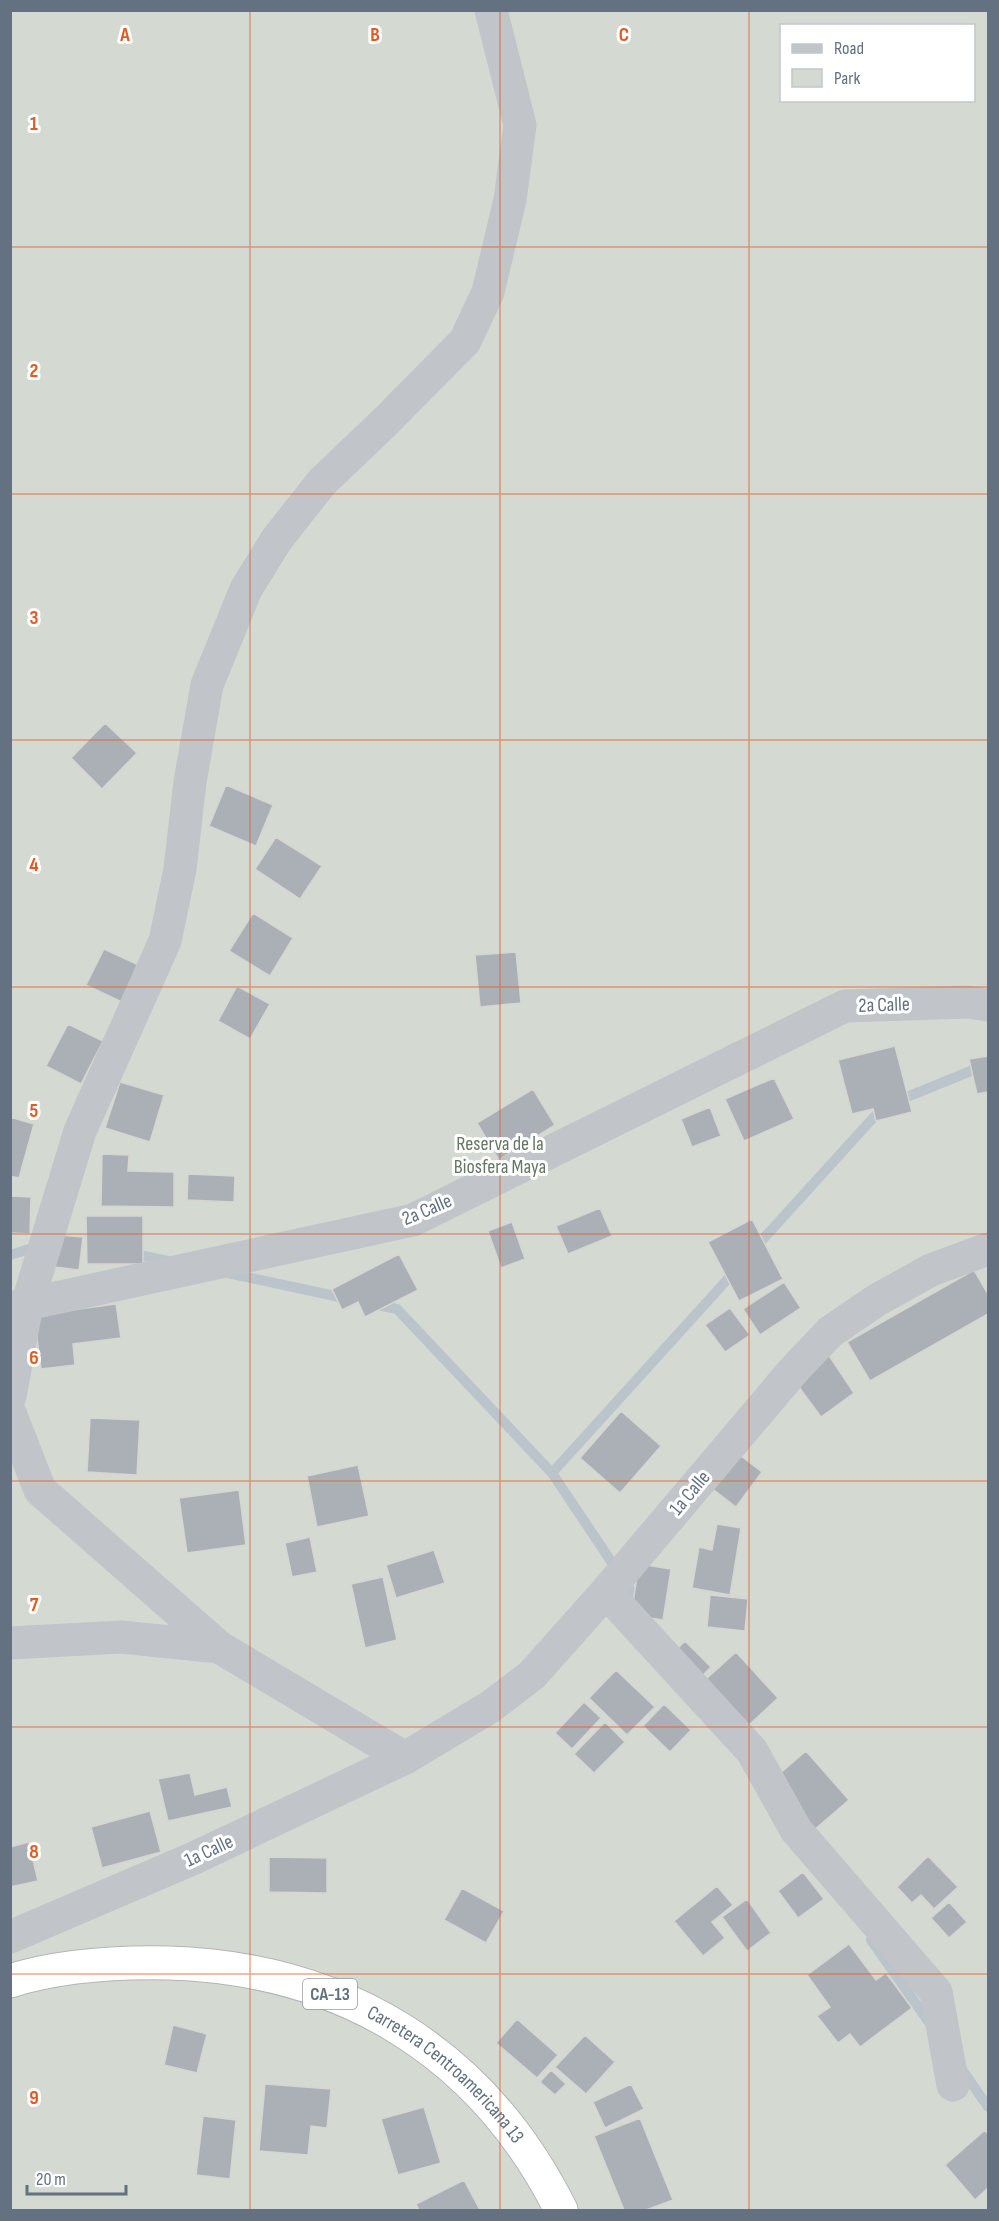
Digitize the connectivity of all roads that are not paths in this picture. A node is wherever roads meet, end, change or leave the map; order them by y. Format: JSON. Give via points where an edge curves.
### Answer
{"nodes":[{"id":1,"x":490,"y":10,"type":"edge"},
{"id":2,"x":988,"y":1005,"type":"edge"},
{"id":3,"x":988,"y":1249,"type":"edge"},
{"id":4,"x":19,"y":1307,"type":"edge"},
{"id":5,"x":10,"y":1396,"type":"edge"},
{"id":6,"x":10,"y":1413,"type":"edge"},
{"id":7,"x":606,"y":1592,"type":"junction"},
{"id":8,"x":10,"y":1643,"type":"edge"},
{"id":9,"x":219,"y":1647,"type":"junction"},
{"id":10,"x":405,"y":1758,"type":"junction"},
{"id":11,"x":10,"y":1937,"type":"edge"},
{"id":12,"x":10,"y":1981,"type":"edge"},
{"id":13,"x":953,"y":2085,"type":"dead end"},
{"id":14,"x":561,"y":2211,"type":"edge"}],
"edges":[{"from":1,"to":4,"type":"street","via":[[520,124],[510,200],[488,292],[465,341],[322,482],[246,589],[207,685],[180,869],[165,941],[80,1131]]},
{"from":2,"to":4,"type":"street","name":"2a Calle","via":[[967,1002],[845,1006],[413,1220]]},
{"from":3,"to":7,"type":"street","name":"1a Calle","via":[[931,1270],[830,1332]]},
{"from":4,"to":5,"type":"street"},
{"from":6,"to":9,"type":"street","via":[[40,1490]]},
{"from":7,"to":10,"type":"street","name":"1a Calle","via":[[532,1675],[490,1707]]},
{"from":7,"to":13,"type":"street","via":[[752,1751],[796,1830],[936,1992]]},
{"from":8,"to":9,"type":"street","via":[[121,1637]]},
{"from":9,"to":10,"type":"street"},
{"from":10,"to":11,"type":"street","name":"1a Calle","via":[[192,1859]]},
{"from":12,"to":14,"type":"highway","name":"Carretera Centroamericana 13","number":"CA-13","via":[[74,1966],[138,1962],[210,1964],[278,1976],[345,1999],[411,2034],[469,2081],[515,2137]]}]}
